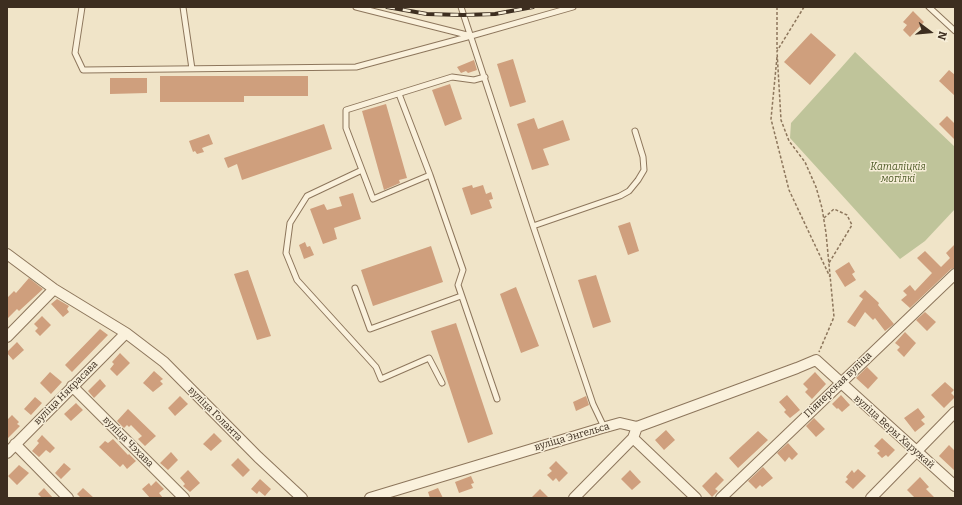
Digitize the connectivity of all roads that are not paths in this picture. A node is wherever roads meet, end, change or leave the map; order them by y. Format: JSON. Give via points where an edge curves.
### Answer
{"nodes":[{"id":1,"x":82,"y":7,"type":"edge"},
{"id":2,"x":183,"y":7,"type":"edge"},
{"id":3,"x":356,"y":7,"type":"edge"},
{"id":4,"x":461,"y":7,"type":"edge"},
{"id":5,"x":573,"y":7,"type":"edge"},
{"id":6,"x":929,"y":7,"type":"edge"},
{"id":7,"x":955,"y":31,"type":"edge"},
{"id":8,"x":472,"y":36,"type":"junction"},
{"id":9,"x":192,"y":69,"type":"junction"},
{"id":10,"x":484,"y":77,"type":"junction"},
{"id":11,"x":399,"y":94,"type":"junction"},
{"id":12,"x":636,"y":131,"type":"dead end"},
{"id":13,"x":362,"y":170,"type":"junction"},
{"id":14,"x":430,"y":175,"type":"junction"},
{"id":15,"x":533,"y":226,"type":"junction"},
{"id":16,"x":7,"y":254,"type":"edge"},
{"id":17,"x":955,"y":274,"type":"edge"},
{"id":18,"x":355,"y":288,"type":"dead end"},
{"id":19,"x":54,"y":289,"type":"junction"},
{"id":20,"x":461,"y":296,"type":"junction"},
{"id":21,"x":126,"y":333,"type":"junction"},
{"id":22,"x":7,"y":337,"type":"edge"},
{"id":23,"x":442,"y":383,"type":"dead end"},
{"id":24,"x":840,"y":383,"type":"junction"},
{"id":25,"x":72,"y":386,"type":"junction"},
{"id":26,"x":497,"y":399,"type":"dead end"},
{"id":27,"x":955,"y":412,"type":"edge"},
{"id":28,"x":604,"y":427,"type":"junction"},
{"id":29,"x":637,"y":427,"type":"junction"},
{"id":30,"x":633,"y":438,"type":"junction"},
{"id":31,"x":15,"y":444,"type":"junction"},
{"id":32,"x":915,"y":452,"type":"junction"},
{"id":33,"x":7,"y":454,"type":"edge"},
{"id":34,"x":955,"y":486,"type":"edge"},
{"id":35,"x":68,"y":498,"type":"edge"},
{"id":36,"x":184,"y":498,"type":"edge"},
{"id":37,"x":302,"y":498,"type":"edge"},
{"id":38,"x":370,"y":498,"type":"edge"},
{"id":39,"x":574,"y":498,"type":"edge"},
{"id":40,"x":696,"y":498,"type":"edge"},
{"id":41,"x":721,"y":498,"type":"edge"},
{"id":42,"x":871,"y":498,"type":"edge"}],
"edges":[{"from":1,"to":9,"type":"lane","via":[[75,53],[83,70]]},
{"from":2,"to":9,"type":"lane"},
{"from":3,"to":8,"type":"lane"},
{"from":4,"to":8,"type":"lane"},
{"from":5,"to":8,"type":"lane"},
{"from":6,"to":7,"type":"lane"},
{"from":8,"to":9,"type":"lane","via":[[356,67]]},
{"from":8,"to":10,"type":"lane"},
{"from":10,"to":11,"type":"lane","via":[[474,80],[452,77]]},
{"from":10,"to":15,"type":"lane"},
{"from":11,"to":13,"type":"lane","via":[[346,110],[346,128]]},
{"from":11,"to":14,"type":"lane"},
{"from":12,"to":15,"type":"lane","via":[[644,170],[629,191]]},
{"from":13,"to":14,"type":"lane","via":[[373,199]]},
{"from":13,"to":23,"type":"lane","via":[[307,196],[290,222],[286,253],[297,280],[376,366],[381,379],[429,358]]},
{"from":14,"to":20,"type":"lane","via":[[463,270],[458,285]]},
{"from":15,"to":28,"type":"lane","via":[[593,404]]},
{"from":16,"to":19,"type":"street","name":"вуліца Голанта"},
{"from":17,"to":24,"type":"street","name":"Піянерская вуліца"},
{"from":18,"to":20,"type":"lane","via":[[370,328]]},
{"from":19,"to":21,"type":"street","name":"вуліца Голанта"},
{"from":19,"to":22,"type":"street"},
{"from":20,"to":26,"type":"lane"},
{"from":21,"to":25,"type":"street","name":"вуліца Някрасава"},
{"from":21,"to":37,"type":"street","name":"вуліца Голанта","via":[[164,362]]},
{"from":24,"to":29,"type":"street","name":"вуліца Веры Харужай","via":[[816,360]]},
{"from":24,"to":32,"type":"street","name":"вуліца Веры Харужай"},
{"from":24,"to":41,"type":"street","name":"Піянерская вуліца"},
{"from":25,"to":31,"type":"street","name":"вуліца Някрасава"},
{"from":25,"to":36,"type":"street","name":"вуліца Чэхава"},
{"from":27,"to":32,"type":"street"},
{"from":28,"to":29,"type":"street","name":"вуліца Энгельса","via":[[620,423]]},
{"from":28,"to":38,"type":"street","name":"вуліца Энгельса"},
{"from":29,"to":30,"type":"street"},
{"from":30,"to":39,"type":"street"},
{"from":30,"to":40,"type":"street"},
{"from":31,"to":33,"type":"street","name":"вуліца Някрасава"},
{"from":31,"to":35,"type":"street"},
{"from":32,"to":34,"type":"street","name":"вуліца Веры Харужай"},
{"from":32,"to":42,"type":"street"}]}
